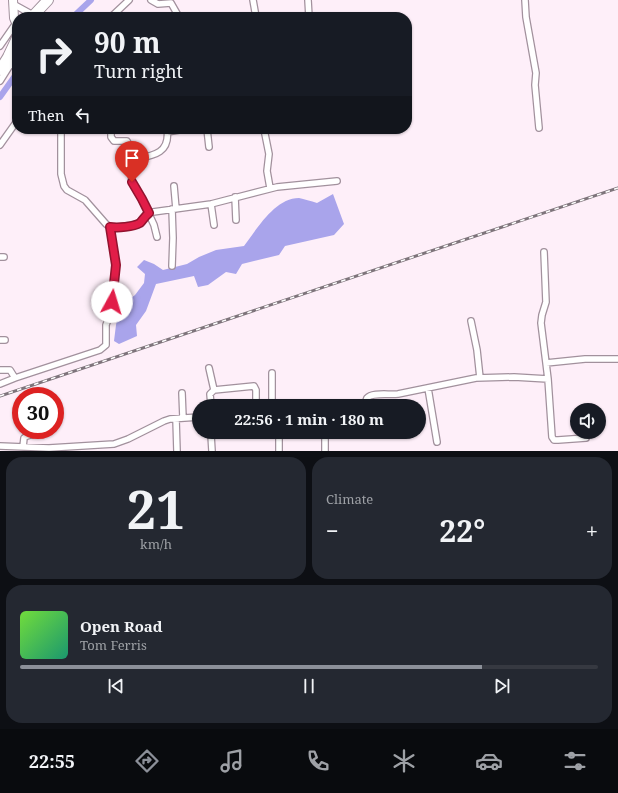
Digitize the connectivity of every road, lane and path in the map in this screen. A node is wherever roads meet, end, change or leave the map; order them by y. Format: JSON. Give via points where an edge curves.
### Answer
{"nodes":[{"id":1,"x":48,"y":0,"type":"edge"},
{"id":2,"x":129,"y":0,"type":"edge"},
{"id":3,"x":151,"y":0,"type":"edge"},
{"id":4,"x":253,"y":0,"type":"edge"},
{"id":5,"x":308,"y":0,"type":"edge"},
{"id":6,"x":525,"y":0,"type":"edge"},
{"id":7,"x":13,"y":2,"type":"edge"},
{"id":8,"x":14,"y":12,"type":"edge"},
{"id":9,"x":27,"y":12,"type":"edge"},
{"id":10,"x":37,"y":12,"type":"edge"},
{"id":11,"x":117,"y":12,"type":"edge"},
{"id":12,"x":176,"y":12,"type":"edge"},
{"id":13,"x":255,"y":12,"type":"edge"},
{"id":14,"x":309,"y":12,"type":"edge"},
{"id":15,"x":12,"y":43,"type":"edge"},
{"id":16,"x":9,"y":58,"type":"edge"},
{"id":17,"x":0,"y":70,"type":"edge"},
{"id":18,"x":0,"y":81,"type":"edge"},
{"id":19,"x":12,"y":128,"type":"edge"},
{"id":20,"x":539,"y":128,"type":"dead end"},
{"id":21,"x":61,"y":134,"type":"edge"},
{"id":22,"x":111,"y":134,"type":"edge"},
{"id":23,"x":167,"y":134,"type":"edge"},
{"id":24,"x":208,"y":134,"type":"edge"},
{"id":25,"x":265,"y":134,"type":"edge"},
{"id":26,"x":0,"y":145,"type":"edge"},
{"id":27,"x":209,"y":147,"type":"dead end"},
{"id":28,"x":130,"y":160,"type":"junction"},
{"id":29,"x":337,"y":181,"type":"dead end"},
{"id":30,"x":174,"y":186,"type":"dead end"},
{"id":31,"x":270,"y":188,"type":"junction"},
{"id":32,"x":235,"y":197,"type":"junction"},
{"id":33,"x":211,"y":204,"type":"junction"},
{"id":34,"x":174,"y":209,"type":"junction"},
{"id":35,"x":149,"y":213,"type":"junction"},
{"id":36,"x":236,"y":220,"type":"dead end"},
{"id":37,"x":214,"y":225,"type":"dead end"},
{"id":38,"x":110,"y":227,"type":"junction"},
{"id":39,"x":157,"y":237,"type":"dead end"},
{"id":40,"x":544,"y":252,"type":"dead end"},
{"id":41,"x":172,"y":266,"type":"dead end"},
{"id":42,"x":471,"y":321,"type":"dead end"},
{"id":43,"x":618,"y":359,"type":"edge"},
{"id":44,"x":546,"y":362,"type":"junction"},
{"id":45,"x":209,"y":368,"type":"dead end"},
{"id":46,"x":0,"y":370,"type":"edge"},
{"id":47,"x":272,"y":373,"type":"dead end"},
{"id":48,"x":15,"y":378,"type":"junction"},
{"id":49,"x":480,"y":378,"type":"junction"},
{"id":50,"x":548,"y":379,"type":"junction"},
{"id":51,"x":0,"y":384,"type":"edge"},
{"id":52,"x":428,"y":388,"type":"junction"},
{"id":53,"x":214,"y":390,"type":"junction"},
{"id":54,"x":182,"y":393,"type":"dead end"},
{"id":55,"x":210,"y":399,"type":"edge"},
{"id":56,"x":256,"y":399,"type":"edge"},
{"id":57,"x":272,"y":399,"type":"edge"},
{"id":58,"x":366,"y":399,"type":"edge"},
{"id":59,"x":192,"y":417,"type":"edge"},
{"id":60,"x":183,"y":418,"type":"junction"},
{"id":61,"x":176,"y":419,"type":"junction"},
{"id":62,"x":24,"y":439,"type":"edge"},
{"id":63,"x":211,"y":439,"type":"edge"},
{"id":64,"x":279,"y":439,"type":"edge"},
{"id":65,"x":325,"y":439,"type":"edge"},
{"id":66,"x":572,"y":439,"type":"edge"},
{"id":67,"x":437,"y":442,"type":"dead end"},
{"id":68,"x":117,"y":443,"type":"junction"},
{"id":69,"x":0,"y":446,"type":"edge"},
{"id":70,"x":20,"y":449,"type":"edge"},
{"id":71,"x":64,"y":449,"type":"edge"},
{"id":72,"x":117,"y":451,"type":"edge"},
{"id":73,"x":177,"y":451,"type":"edge"},
{"id":74,"x":212,"y":451,"type":"edge"},
{"id":75,"x":279,"y":451,"type":"edge"},
{"id":76,"x":325,"y":451,"type":"edge"}],
"edges":[{"from":1,"to":10,"type":"highway"},
{"from":2,"to":11,"type":"street"},
{"from":3,"to":12,"type":"street","via":[[158,4],[172,4]]},
{"from":4,"to":13,"type":"street"},
{"from":5,"to":14,"type":"street"},
{"from":6,"to":20,"type":"street","via":[[536,74]]},
{"from":7,"to":8,"type":"main road"},
{"from":7,"to":9,"type":"street"},
{"from":15,"to":16,"type":"street"},
{"from":16,"to":17,"type":"highway"},
{"from":16,"to":18,"type":"street"},
{"from":19,"to":26,"type":"street"},
{"from":21,"to":38,"type":"street","via":[[61,174],[64,186],[85,200]]},
{"from":22,"to":28,"type":"street","via":[[114,141],[127,141]]},
{"from":23,"to":28,"type":"street","via":[[167,140],[156,155]]},
{"from":24,"to":27,"type":"street"},
{"from":25,"to":31,"type":"street"},
{"from":28,"to":35,"type":"street","via":[[132,182]]},
{"from":29,"to":31,"type":"street"},
{"from":30,"to":34,"type":"street"},
{"from":31,"to":32,"type":"street"},
{"from":32,"to":33,"type":"street"},
{"from":32,"to":36,"type":"street"},
{"from":33,"to":34,"type":"street"},
{"from":33,"to":37,"type":"street"},
{"from":34,"to":35,"type":"street"},
{"from":34,"to":41,"type":"street"},
{"from":35,"to":38,"type":"street","via":[[137,224]]},
{"from":35,"to":39,"type":"street"},
{"from":38,"to":48,"type":"street","via":[[116,265],[112,308],[106,325],[106,345],[100,350]]},
{"from":40,"to":44,"type":"street","via":[[546,302],[541,323]]},
{"from":42,"to":49,"type":"street"},
{"from":43,"to":44,"type":"street"},
{"from":44,"to":50,"type":"street"},
{"from":45,"to":53,"type":"street"},
{"from":46,"to":48,"type":"street","via":[[10,370]]},
{"from":47,"to":57,"type":"street"},
{"from":48,"to":51,"type":"street"},
{"from":49,"to":50,"type":"street"},
{"from":49,"to":52,"type":"street"},
{"from":50,"to":66,"type":"street","via":[[552,437],[554,440]]},
{"from":52,"to":58,"type":"street","via":[[393,394],[372,394]]},
{"from":52,"to":67,"type":"street"},
{"from":53,"to":55,"type":"street","via":[[210,394]]},
{"from":53,"to":56,"type":"street","via":[[254,386]]},
{"from":54,"to":60,"type":"street"},
{"from":59,"to":60,"type":"street"},
{"from":60,"to":61,"type":"street"},
{"from":61,"to":68,"type":"street","via":[[164,421]]},
{"from":61,"to":73,"type":"street"},
{"from":62,"to":70,"type":"street"},
{"from":63,"to":74,"type":"street"},
{"from":64,"to":75,"type":"street"},
{"from":65,"to":76,"type":"street"},
{"from":68,"to":71,"type":"street"},
{"from":68,"to":72,"type":"street"},
{"from":69,"to":70,"type":"street"},
{"from":70,"to":71,"type":"street"}]}
